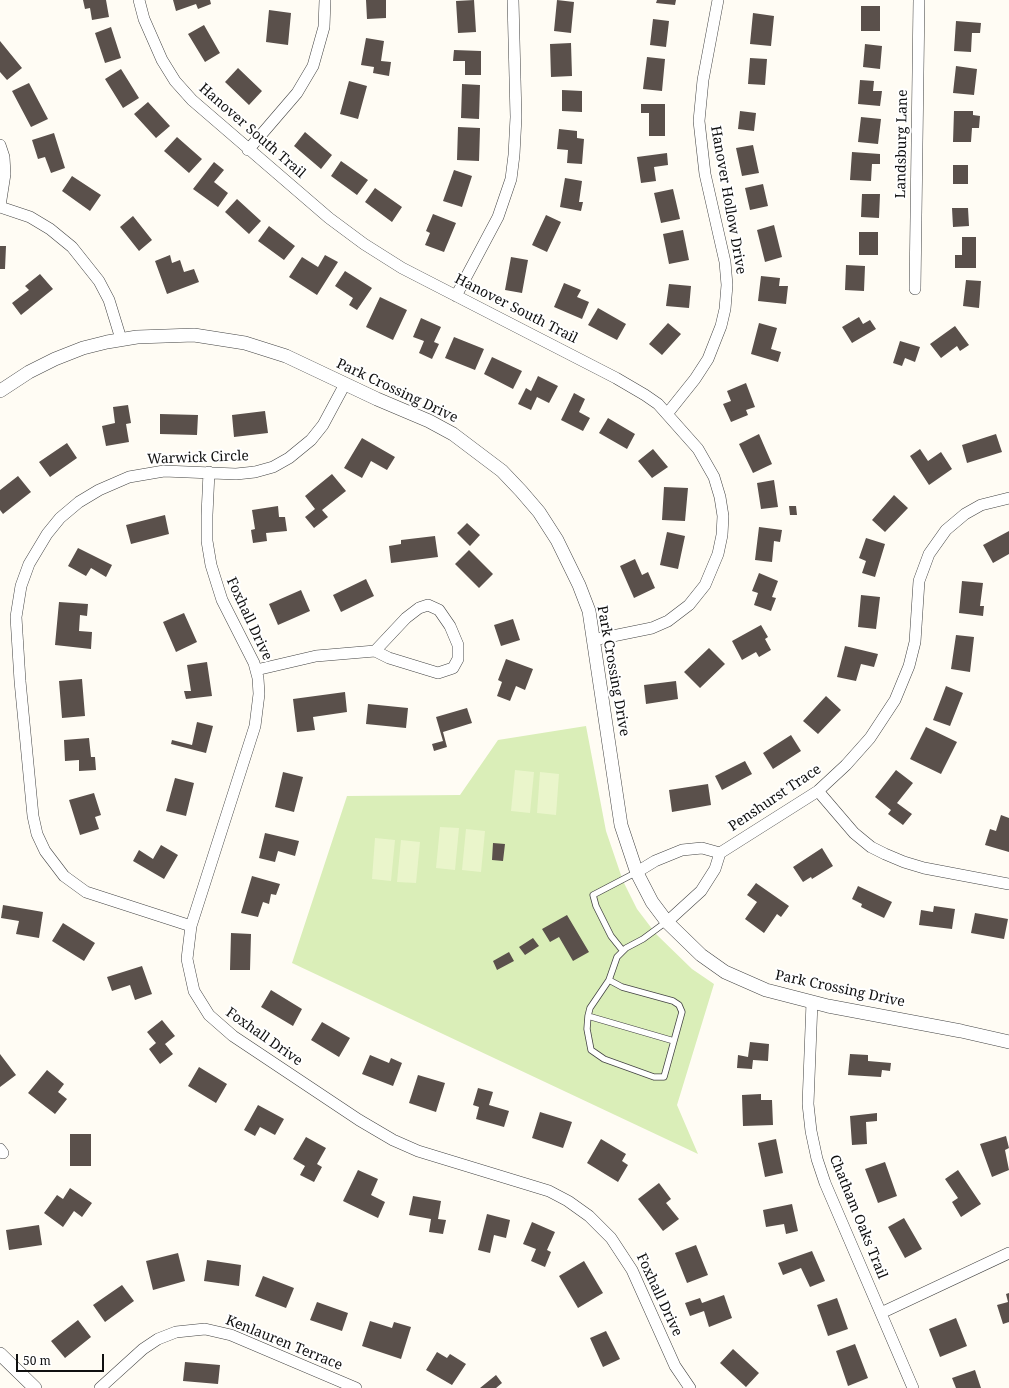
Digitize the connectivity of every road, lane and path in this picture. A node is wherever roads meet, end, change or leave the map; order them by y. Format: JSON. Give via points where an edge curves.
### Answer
{"nodes":[{"id":1,"x":139,"y":0,"type":"edge"},
{"id":2,"x":325,"y":0,"type":"edge"},
{"id":3,"x":513,"y":0,"type":"edge"},
{"id":4,"x":718,"y":0,"type":"edge"},
{"id":5,"x":919,"y":0,"type":"edge"},
{"id":6,"x":0,"y":145,"type":"edge"},
{"id":7,"x":248,"y":150,"type":"junction"},
{"id":8,"x":0,"y":206,"type":"edge"},
{"id":9,"x":915,"y":289,"type":"dead end"},
{"id":10,"x":456,"y":296,"type":"junction"},
{"id":11,"x":121,"y":339,"type":"junction"},
{"id":12,"x":345,"y":384,"type":"junction"},
{"id":13,"x":0,"y":391,"type":"edge"},
{"id":14,"x":667,"y":414,"type":"junction"},
{"id":15,"x":209,"y":472,"type":"junction"},
{"id":16,"x":1009,"y":498,"type":"edge"},
{"id":17,"x":593,"y":640,"type":"junction"},
{"id":18,"x":375,"y":650,"type":"junction"},
{"id":19,"x":256,"y":670,"type":"junction"},
{"id":20,"x":818,"y":791,"type":"junction"},
{"id":21,"x":720,"y":853,"type":"junction"},
{"id":22,"x":637,"y":872,"type":"junction"},
{"id":23,"x":1009,"y":884,"type":"edge"},
{"id":24,"x":667,"y":922,"type":"junction"},
{"id":25,"x":191,"y":926,"type":"junction"},
{"id":26,"x":623,"y":951,"type":"junction"},
{"id":27,"x":608,"y":980,"type":"junction"},
{"id":28,"x":812,"y":1002,"type":"junction"},
{"id":29,"x":588,"y":1016,"type":"junction"},
{"id":30,"x":674,"y":1041,"type":"junction"},
{"id":31,"x":1009,"y":1042,"type":"edge"},
{"id":32,"x":1009,"y":1252,"type":"edge"},
{"id":33,"x":881,"y":1314,"type":"junction"},
{"id":34,"x":0,"y":1354,"type":"edge"},
{"id":35,"x":35,"y":1388,"type":"edge"},
{"id":36,"x":100,"y":1388,"type":"edge"},
{"id":37,"x":354,"y":1388,"type":"edge"},
{"id":38,"x":690,"y":1388,"type":"edge"},
{"id":39,"x":913,"y":1388,"type":"edge"}],
"edges":[{"from":1,"to":7,"type":"street","name":"Hanover South Trail","via":[[153,43],[175,81],[192,100]]},
{"from":2,"to":7,"type":"street","via":[[324,28],[313,66],[297,93]]},
{"from":3,"to":10,"type":"street","via":[[516,130],[511,179],[498,217]]},
{"from":4,"to":14,"type":"street","name":"Hanover Hollow Drive","via":[[702,80],[699,121],[705,174],[725,262],[725,309],[708,359]]},
{"from":5,"to":9,"type":"street","name":"Landsburg Lane"},
{"from":6,"to":8,"type":"street","via":[[5,174]]},
{"from":7,"to":10,"type":"street","name":"Hanover South Trail","via":[[364,244],[402,268]]},
{"from":8,"to":11,"type":"street","via":[[30,217],[72,247],[99,281],[109,300]]},
{"from":10,"to":14,"type":"street","name":"Hanover South Trail","via":[[645,394]]},
{"from":11,"to":12,"type":"street","name":"Park Crossing Drive","via":[[194,335],[245,343],[286,356]]},
{"from":11,"to":13,"type":"street","name":"Park Crossing Drive","via":[[83,348],[55,359]]},
{"from":12,"to":15,"type":"street","name":"Warwick Circle","via":[[323,425],[304,447],[289,458],[255,472]]},
{"from":12,"to":17,"type":"street","name":"Park Crossing Drive","via":[[453,434],[502,471],[542,518],[568,560],[589,611]]},
{"from":14,"to":17,"type":"street","name":"Hanover South Trail","via":[[698,449],[716,482],[723,516],[718,554],[705,585],[682,612],[652,628]]},
{"from":15,"to":19,"type":"street","name":"Foxhall Drive","via":[[207,541],[212,571],[222,600]]},
{"from":15,"to":25,"type":"street","name":"Warwick Circle","via":[[164,471],[141,474],[110,484],[79,502],[60,518],[40,544],[29,564],[21,586],[16,617],[33,816],[37,834],[45,851],[64,876],[86,892]]},
{"from":16,"to":20,"type":"street","name":"Penshurst Trace","via":[[981,505],[965,514],[940,537],[925,562],[919,581],[914,642],[905,678],[895,700],[870,738]]},
{"from":17,"to":22,"type":"street","name":"Park Crossing Drive","via":[[618,810],[628,850]]},
{"from":18,"to":18,"type":"street","via":[[389,658],[438,673],[452,668],[458,660],[458,645],[450,626],[439,610],[428,605],[406,618]]},
{"from":18,"to":19,"type":"street","via":[[316,656]]},
{"from":19,"to":25,"type":"street","name":"Foxhall Drive","via":[[259,694],[255,726]]},
{"from":20,"to":21,"type":"street","name":"Penshurst Trace"},
{"from":20,"to":23,"type":"street","via":[[854,833],[871,847],[885,854],[924,868]]},
{"from":21,"to":22,"type":"street","via":[[702,848],[682,850]]},
{"from":21,"to":24,"type":"street","via":[[715,870],[701,892]]},
{"from":22,"to":24,"type":"street","name":"Park Crossing Drive","via":[[652,902]]},
{"from":22,"to":26,"type":"lane","via":[[593,895],[612,936]]},
{"from":24,"to":26,"type":"lane"},
{"from":24,"to":28,"type":"street","name":"Park Crossing Drive","via":[[701,955],[730,975],[766,990]]},
{"from":25,"to":38,"type":"street","name":"Foxhall Drive","via":[[187,959],[194,991],[209,1015],[233,1036],[393,1140],[418,1151],[549,1191],[568,1201],[600,1226],[623,1254],[632,1270],[675,1366]]},
{"from":26,"to":27,"type":"lane","via":[[617,958]]},
{"from":27,"to":29,"type":"lane","via":[[590,1008]]},
{"from":27,"to":30,"type":"lane","via":[[679,1005],[682,1012]]},
{"from":28,"to":31,"type":"street","name":"Park Crossing Drive"},
{"from":28,"to":33,"type":"street","name":"Chatham Oaks Trail","via":[[808,1104],[812,1138],[825,1182]]},
{"from":29,"to":30,"type":"lane"},
{"from":29,"to":30,"type":"lane","via":[[587,1029],[591,1050],[604,1059],[654,1077],[664,1077]]},
{"from":32,"to":33,"type":"street"},
{"from":33,"to":39,"type":"street","name":"Chatham Oaks Trail"},
{"from":34,"to":35,"type":"street"},
{"from":36,"to":37,"type":"street","name":"Kenlauren Terrace","via":[[143,1349],[158,1339],[176,1332],[197,1329],[231,1335]]}]}
